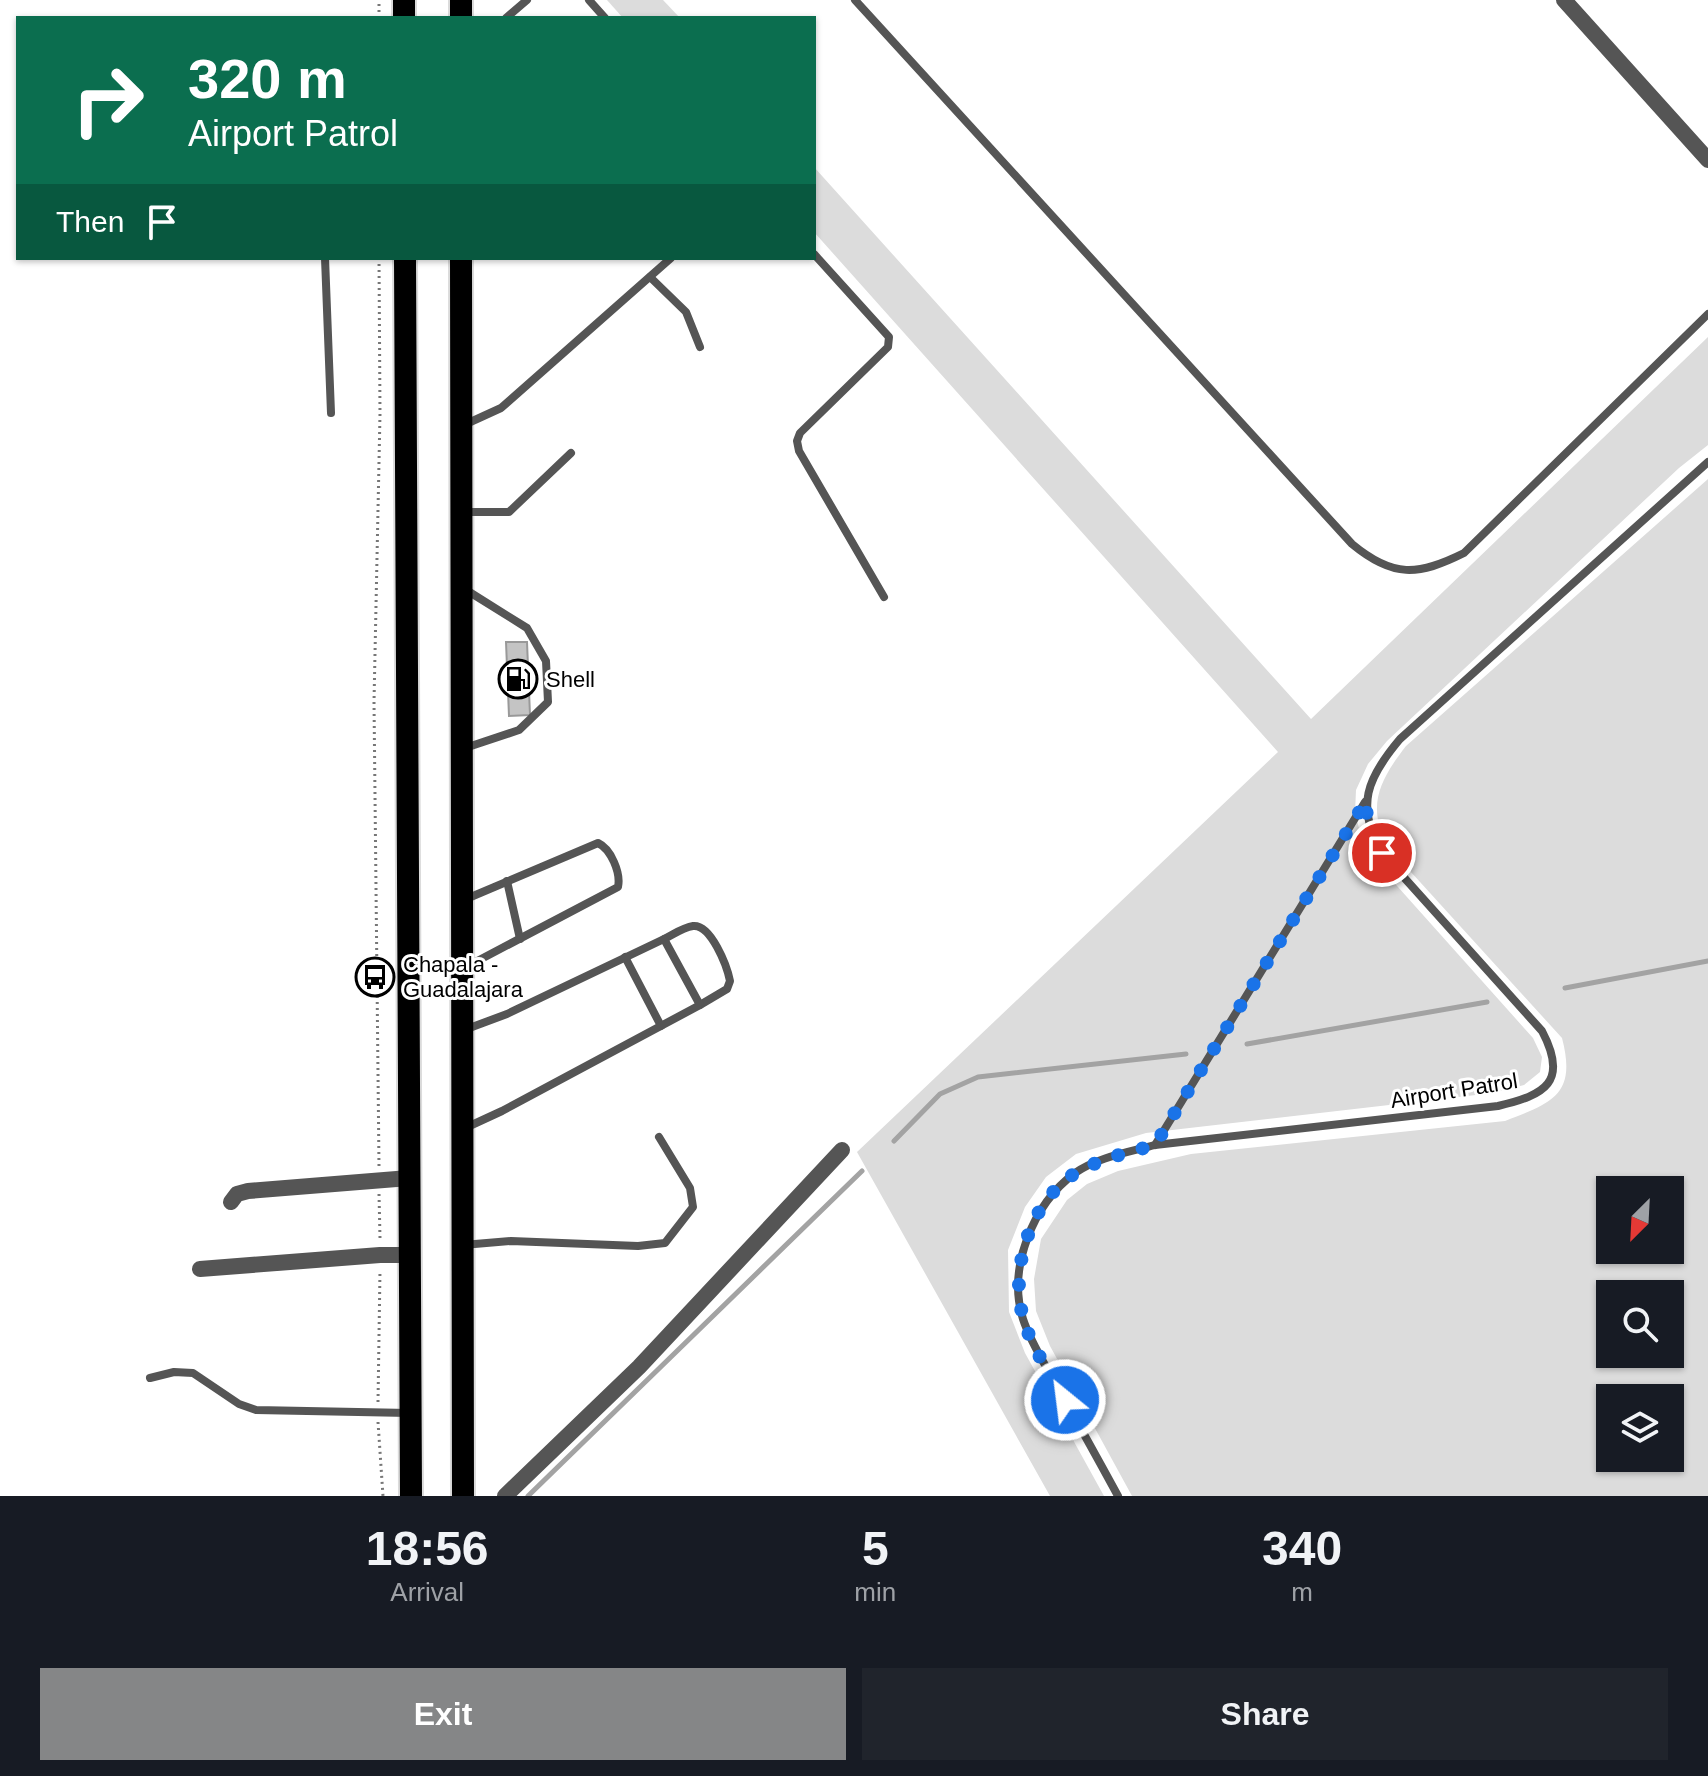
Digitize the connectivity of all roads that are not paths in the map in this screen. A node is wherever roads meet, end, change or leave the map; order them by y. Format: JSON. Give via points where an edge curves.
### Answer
{"nodes":[{"id":1,"x":527,"y":0,"type":"edge"},
{"id":2,"x":589,"y":0,"type":"edge"},
{"id":3,"x":855,"y":0,"type":"edge"},
{"id":4,"x":1564,"y":0,"type":"edge"},
{"id":5,"x":508,"y":16,"type":"edge"},
{"id":6,"x":603,"y":16,"type":"edge"},
{"id":7,"x":1708,"y":160,"type":"edge"},
{"id":8,"x":816,"y":256,"type":"edge"},
{"id":9,"x":325,"y":260,"type":"edge"},
{"id":10,"x":405,"y":260,"type":"edge"},
{"id":11,"x":461,"y":260,"type":"edge"},
{"id":12,"x":669,"y":260,"type":"edge"},
{"id":13,"x":650,"y":277,"type":"junction"},
{"id":14,"x":1708,"y":314,"type":"edge"},
{"id":15,"x":700,"y":347,"type":"dead end"},
{"id":16,"x":331,"y":413,"type":"dead end"},
{"id":17,"x":461,"y":426,"type":"junction"},
{"id":18,"x":571,"y":453,"type":"dead end"},
{"id":19,"x":1708,"y":462,"type":"edge"},
{"id":20,"x":461,"y":512,"type":"junction"},
{"id":21,"x":461,"y":586,"type":"junction"},
{"id":22,"x":884,"y":597,"type":"dead end"},
{"id":23,"x":462,"y":749,"type":"junction"},
{"id":24,"x":1366,"y":801,"type":"junction"},
{"id":25,"x":507,"y":881,"type":"junction"},
{"id":26,"x":462,"y":901,"type":"junction"},
{"id":27,"x":520,"y":939,"type":"junction"},
{"id":28,"x":664,"y":939,"type":"junction"},
{"id":29,"x":625,"y":957,"type":"junction"},
{"id":30,"x":462,"y":969,"type":"junction"},
{"id":31,"x":700,"y":1005,"type":"junction"},
{"id":32,"x":661,"y":1026,"type":"junction"},
{"id":33,"x":462,"y":1031,"type":"junction"},
{"id":34,"x":462,"y":1129,"type":"junction"},
{"id":35,"x":659,"y":1137,"type":"dead end"},
{"id":36,"x":1155,"y":1145,"type":"junction"},
{"id":37,"x":842,"y":1150,"type":"dead end"},
{"id":38,"x":409,"y":1178,"type":"junction"},
{"id":39,"x":231,"y":1202,"type":"dead end"},
{"id":40,"x":463,"y":1245,"type":"junction"},
{"id":41,"x":410,"y":1255,"type":"junction"},
{"id":42,"x":200,"y":1269,"type":"dead end"},
{"id":43,"x":150,"y":1378,"type":"dead end"},
{"id":44,"x":410,"y":1413,"type":"junction"},
{"id":45,"x":411,"y":1496,"type":"edge"},
{"id":46,"x":463,"y":1496,"type":"edge"},
{"id":47,"x":505,"y":1496,"type":"edge"},
{"id":48,"x":1118,"y":1496,"type":"edge"}],
"edges":[{"from":1,"to":5,"type":"lane"},
{"from":2,"to":6,"type":"lane"},
{"from":3,"to":14,"type":"lane","via":[[1352,544],[1398,570],[1433,568],[1464,553]]},
{"from":4,"to":7,"type":"street"},
{"from":8,"to":22,"type":"lane","via":[[889,337],[888,347],[797,441]]},
{"from":9,"to":16,"type":"lane"},
{"from":10,"to":38,"type":"highway"},
{"from":11,"to":17,"type":"highway"},
{"from":12,"to":13,"type":"lane"},
{"from":13,"to":15,"type":"lane","via":[[686,312]]},
{"from":13,"to":17,"type":"lane","via":[[501,408]]},
{"from":17,"to":20,"type":"highway"},
{"from":18,"to":20,"type":"lane","via":[[509,512]]},
{"from":19,"to":24,"type":"lane","via":[[1400,739],[1377,769]]},
{"from":20,"to":21,"type":"highway"},
{"from":21,"to":23,"type":"highway"},
{"from":21,"to":23,"type":"lane","via":[[527,628],[546,661],[548,702],[519,730]]},
{"from":23,"to":26,"type":"highway"},
{"from":24,"to":36,"type":"lane"},
{"from":24,"to":36,"type":"lane","name":"Airport Patrol","via":[[1367,820],[1382,853],[1542,1031],[1554,1058],[1549,1081],[1524,1100],[1498,1106]]},
{"from":25,"to":26,"type":"lane"},
{"from":25,"to":27,"type":"lane"},
{"from":25,"to":27,"type":"lane","via":[[598,843],[620,878],[618,887]]},
{"from":26,"to":30,"type":"highway"},
{"from":27,"to":30,"type":"lane"},
{"from":28,"to":29,"type":"lane"},
{"from":28,"to":31,"type":"lane"},
{"from":28,"to":31,"type":"lane","via":[[692,926],[711,935],[730,981],[727,989]]},
{"from":29,"to":32,"type":"lane"},
{"from":29,"to":33,"type":"lane"},
{"from":30,"to":33,"type":"highway"},
{"from":31,"to":32,"type":"lane"},
{"from":32,"to":34,"type":"lane"},
{"from":33,"to":34,"type":"highway"},
{"from":34,"to":40,"type":"highway"},
{"from":35,"to":40,"type":"lane","via":[[690,1188],[693,1207],[665,1243]]},
{"from":36,"to":48,"type":"lane","name":"Airport Patrol","via":[[1078,1171],[1058,1188],[1028,1233],[1021,1261],[1023,1318]]},
{"from":37,"to":47,"type":"street","via":[[639,1367]]},
{"from":38,"to":39,"type":"street","via":[[248,1191]]},
{"from":38,"to":41,"type":"highway"},
{"from":40,"to":46,"type":"highway"},
{"from":41,"to":42,"type":"street"},
{"from":41,"to":44,"type":"highway"},
{"from":43,"to":44,"type":"lane","via":[[193,1373],[256,1410]]},
{"from":44,"to":45,"type":"highway"}]}
